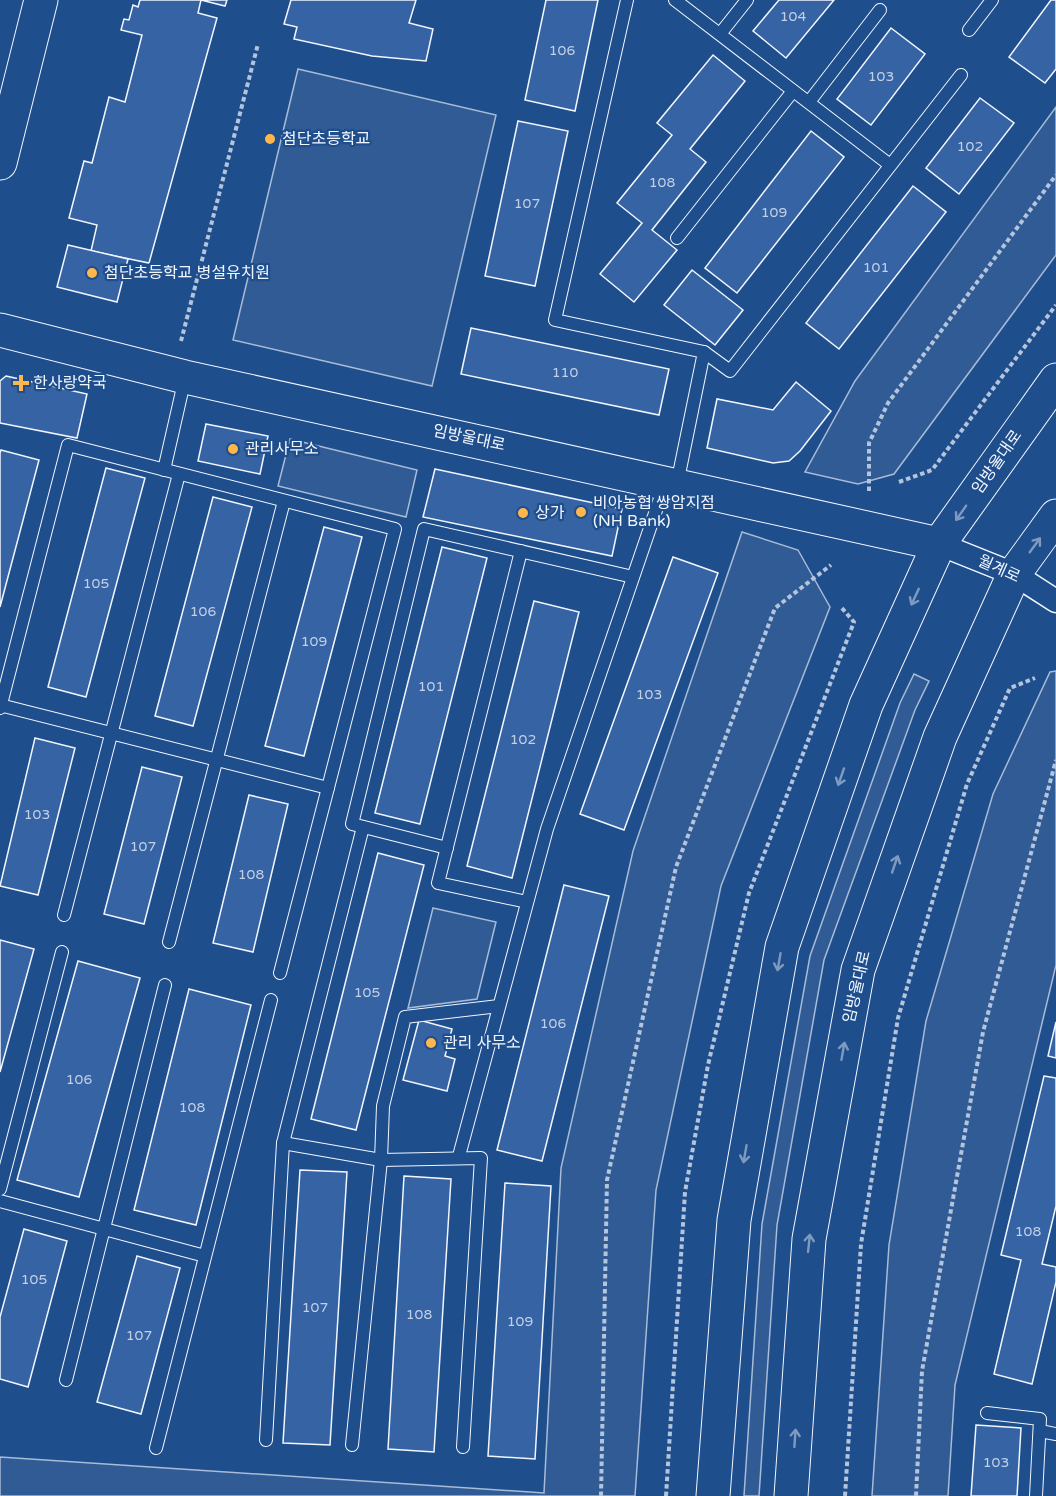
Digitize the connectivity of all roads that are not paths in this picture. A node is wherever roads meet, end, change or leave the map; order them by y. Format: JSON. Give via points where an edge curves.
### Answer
{"nodes":[{"id":1,"x":41,"y":0,"type":"edge"},
{"id":2,"x":627,"y":0,"type":"edge"},
{"id":3,"x":675,"y":0,"type":"edge"},
{"id":4,"x":747,"y":0,"type":"edge"},
{"id":5,"x":992,"y":0,"type":"edge"},
{"id":6,"x":880,"y":10,"type":"dead end"},
{"id":7,"x":969,"y":30,"type":"dead end"},
{"id":8,"x":720,"y":34,"type":"junction"},
{"id":9,"x":961,"y":75,"type":"dead end"},
{"id":10,"x":793,"y":91,"type":"junction"},
{"id":11,"x":809,"y":102,"type":"junction"},
{"id":12,"x":0,"y":163,"type":"edge"},
{"id":13,"x":891,"y":165,"type":"junction"},
{"id":14,"x":677,"y":238,"type":"dead end"},
{"id":15,"x":0,"y":330,"type":"edge"},
{"id":16,"x":704,"y":352,"type":"junction"},
{"id":17,"x":185,"y":377,"type":"junction"},
{"id":18,"x":1056,"y":380,"type":"edge"},
{"id":19,"x":164,"y":470,"type":"junction"},
{"id":20,"x":179,"y":474,"type":"junction"},
{"id":21,"x":671,"y":483,"type":"junction"},
{"id":22,"x":284,"y":501,"type":"junction"},
{"id":23,"x":1056,"y":516,"type":"edge"},
{"id":24,"x":939,"y":544,"type":"junction"},
{"id":25,"x":521,"y":551,"type":"junction"},
{"id":26,"x":1014,"y":574,"type":"junction"},
{"id":27,"x":633,"y":578,"type":"junction"},
{"id":28,"x":1056,"y":601,"type":"edge"},
{"id":29,"x":0,"y":706,"type":"edge"},
{"id":30,"x":112,"y":733,"type":"junction"},
{"id":31,"x":217,"y":760,"type":"junction"},
{"id":32,"x":328,"y":788,"type":"junction"},
{"id":33,"x":363,"y":827,"type":"junction"},
{"id":34,"x":447,"y":848,"type":"junction"},
{"id":35,"x":527,"y":902,"type":"junction"},
{"id":36,"x":64,"y":915,"type":"dead end"},
{"id":37,"x":169,"y":942,"type":"dead end"},
{"id":38,"x":62,"y":952,"type":"dead end"},
{"id":39,"x":280,"y":973,"type":"dead end"},
{"id":40,"x":165,"y":985,"type":"dead end"},
{"id":41,"x":271,"y":1000,"type":"dead end"},
{"id":42,"x":499,"y":1006,"type":"junction"},
{"id":43,"x":283,"y":1143,"type":"junction"},
{"id":44,"x":459,"y":1156,"type":"junction"},
{"id":45,"x":381,"y":1160,"type":"junction"},
{"id":46,"x":0,"y":1189,"type":"edge"},
{"id":47,"x":0,"y":1201,"type":"edge"},
{"id":48,"x":104,"y":1229,"type":"junction"},
{"id":49,"x":205,"y":1256,"type":"junction"},
{"id":50,"x":66,"y":1380,"type":"dead end"},
{"id":51,"x":987,"y":1413,"type":"dead end"},
{"id":52,"x":1040,"y":1431,"type":"junction"},
{"id":53,"x":1056,"y":1434,"type":"edge"},
{"id":54,"x":266,"y":1440,"type":"dead end"},
{"id":55,"x":352,"y":1445,"type":"dead end"},
{"id":56,"x":463,"y":1447,"type":"dead end"},
{"id":57,"x":156,"y":1448,"type":"dead end"},
{"id":58,"x":713,"y":1496,"type":"edge"},
{"id":59,"x":791,"y":1496,"type":"edge"},
{"id":60,"x":1036,"y":1496,"type":"edge"}],
"edges":[{"from":1,"to":12,"type":"main road"},
{"from":2,"to":16,"type":"lane","via":[[555,320]]},
{"from":3,"to":8,"type":"lane"},
{"from":4,"to":8,"type":"lane"},
{"from":5,"to":7,"type":"lane"},
{"from":6,"to":11,"type":"lane"},
{"from":8,"to":10,"type":"lane"},
{"from":9,"to":13,"type":"lane"},
{"from":10,"to":11,"type":"lane"},
{"from":10,"to":14,"type":"lane"},
{"from":11,"to":13,"type":"lane"},
{"from":13,"to":16,"type":"lane","via":[[730,370]]},
{"from":15,"to":17,"type":"main road","name":"임방울대로"},
{"from":16,"to":21,"type":"lane"},
{"from":17,"to":19,"type":"lane"},
{"from":17,"to":21,"type":"main road","name":"임방울대로"},
{"from":18,"to":24,"type":"main road","name":"임방울대로","one_way":true},
{"from":19,"to":20,"type":"lane"},
{"from":19,"to":29,"type":"lane","via":[[69,445]]},
{"from":20,"to":22,"type":"lane"},
{"from":20,"to":30,"type":"lane"},
{"from":21,"to":24,"type":"main road","name":"임방울대로"},
{"from":21,"to":27,"type":"lane"},
{"from":22,"to":31,"type":"lane"},
{"from":22,"to":32,"type":"lane","via":[[395,530]]},
{"from":26,"to":23,"type":"main road","name":"임방울대로","one_way":true},
{"from":24,"to":26,"type":"street","name":"월계로"},
{"from":24,"to":58,"type":"main road","name":"임방울대로","one_way":true,"via":[[866,705],[782,947],[734,1220]]},
{"from":25,"to":27,"type":"lane"},
{"from":25,"to":33,"type":"lane","via":[[424,529],[352,824]]},
{"from":25,"to":34,"type":"lane"},
{"from":26,"to":28,"type":"street","name":"월계로"},
{"from":59,"to":26,"type":"main road","name":"임방울대로","one_way":true,"via":[[809,1239],[858,970],[940,737]]},
{"from":27,"to":35,"type":"lane","via":[[547,829]]},
{"from":29,"to":30,"type":"lane"},
{"from":30,"to":31,"type":"lane"},
{"from":30,"to":36,"type":"lane"},
{"from":31,"to":32,"type":"lane"},
{"from":31,"to":37,"type":"lane"},
{"from":32,"to":39,"type":"lane"},
{"from":33,"to":34,"type":"lane"},
{"from":33,"to":43,"type":"lane"},
{"from":34,"to":35,"type":"lane","via":[[438,883]]},
{"from":35,"to":42,"type":"lane"},
{"from":38,"to":46,"type":"lane"},
{"from":40,"to":48,"type":"lane"},
{"from":41,"to":49,"type":"lane"},
{"from":42,"to":44,"type":"lane"},
{"from":42,"to":45,"type":"lane","via":[[405,1017],[383,1106]]},
{"from":43,"to":45,"type":"lane"},
{"from":43,"to":54,"type":"lane"},
{"from":44,"to":45,"type":"lane"},
{"from":44,"to":56,"type":"lane","via":[[481,1158]]},
{"from":45,"to":55,"type":"lane"},
{"from":47,"to":48,"type":"lane"},
{"from":48,"to":49,"type":"lane"},
{"from":48,"to":50,"type":"lane"},
{"from":49,"to":57,"type":"lane"},
{"from":51,"to":52,"type":"lane","via":[[1040,1419]]},
{"from":52,"to":53,"type":"lane"},
{"from":52,"to":60,"type":"lane"}]}
